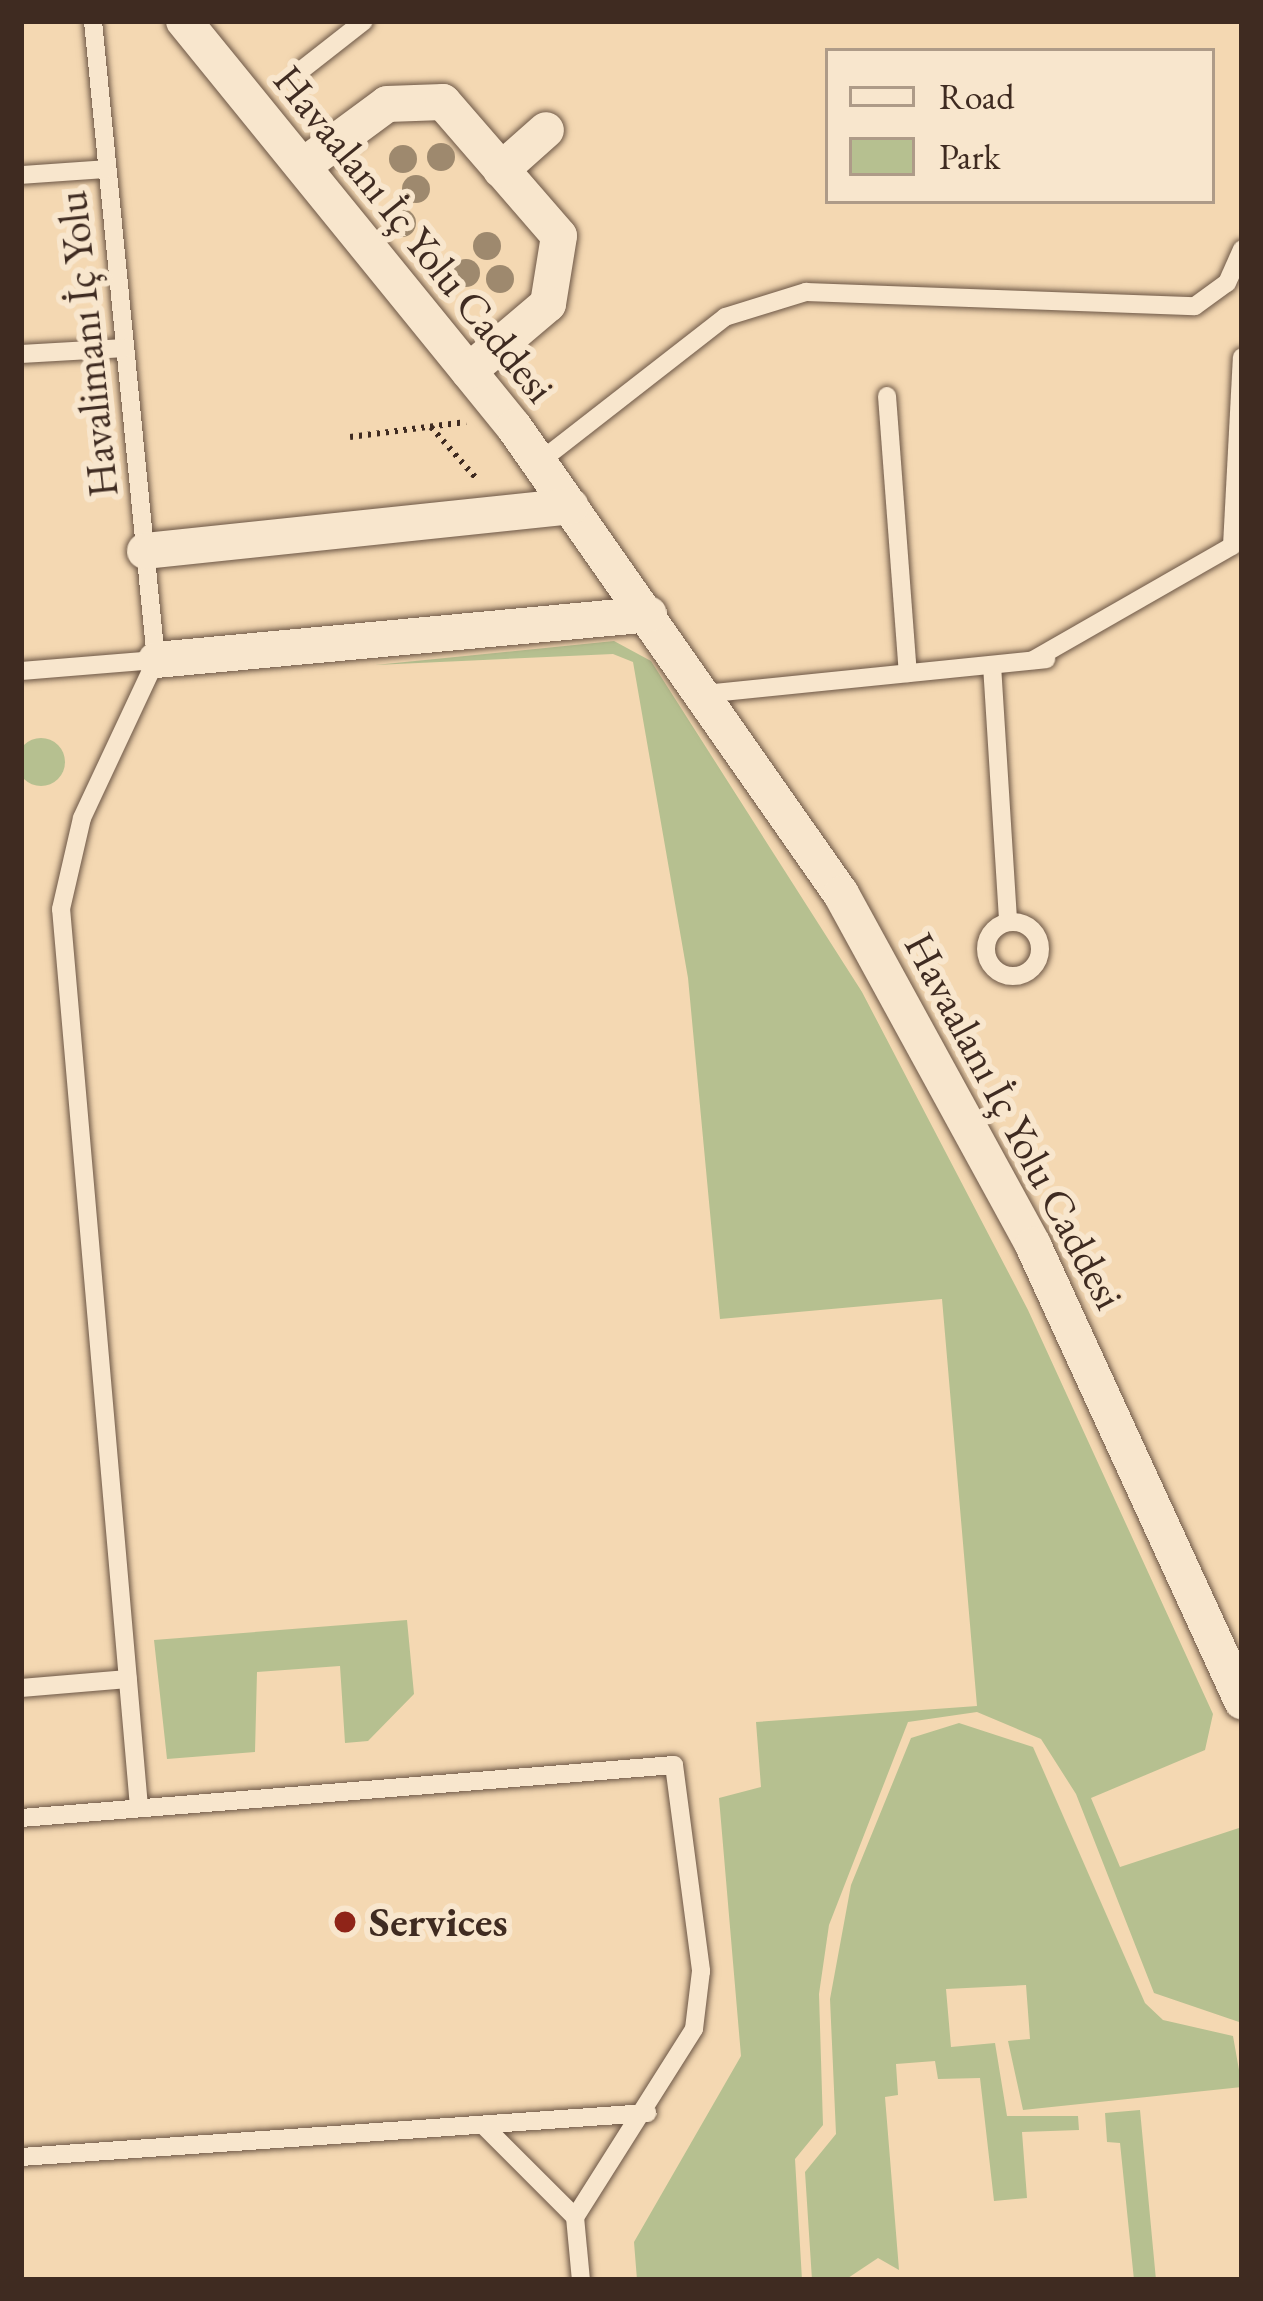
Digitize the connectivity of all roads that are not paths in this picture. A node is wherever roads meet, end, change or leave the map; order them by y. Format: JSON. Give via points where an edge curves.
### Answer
{"nodes":[{"id":1,"x":93,"y":21,"type":"edge"},
{"id":2,"x":184,"y":21,"type":"edge"},
{"id":3,"x":364,"y":21,"type":"edge"},
{"id":4,"x":304,"y":68,"type":"dead end"},
{"id":5,"x":546,"y":130,"type":"dead end"},
{"id":6,"x":303,"y":166,"type":"junction"},
{"id":7,"x":107,"y":169,"type":"junction"},
{"id":8,"x":501,"y":170,"type":"junction"},
{"id":9,"x":21,"y":175,"type":"edge"},
{"id":10,"x":1242,"y":249,"type":"edge"},
{"id":11,"x":125,"y":348,"type":"junction"},
{"id":12,"x":21,"y":353,"type":"edge"},
{"id":13,"x":1241,"y":356,"type":"edge"},
{"id":14,"x":470,"y":371,"type":"junction"},
{"id":15,"x":886,"y":396,"type":"dead end"},
{"id":16,"x":539,"y":462,"type":"junction"},
{"id":17,"x":571,"y":506,"type":"junction"},
{"id":18,"x":145,"y":551,"type":"junction"},
{"id":19,"x":649,"y":614,"type":"junction"},
{"id":20,"x":1064,"y":657,"type":"dead end"},
{"id":21,"x":156,"y":660,"type":"junction"},
{"id":22,"x":1034,"y":660,"type":"junction"},
{"id":23,"x":992,"y":664,"type":"junction"},
{"id":24,"x":21,"y":671,"type":"edge"},
{"id":25,"x":908,"y":673,"type":"junction"},
{"id":26,"x":704,"y":694,"type":"junction"},
{"id":27,"x":1008,"y":922,"type":"dead end"},
{"id":28,"x":128,"y":1679,"type":"junction"},
{"id":29,"x":21,"y":1688,"type":"edge"},
{"id":30,"x":1242,"y":1701,"type":"edge"},
{"id":31,"x":139,"y":1807,"type":"junction"},
{"id":32,"x":21,"y":1818,"type":"edge"},
{"id":33,"x":647,"y":2113,"type":"junction"},
{"id":34,"x":483,"y":2125,"type":"junction"},
{"id":35,"x":21,"y":2157,"type":"edge"},
{"id":36,"x":575,"y":2217,"type":"junction"},
{"id":37,"x":581,"y":2280,"type":"edge"}],
"edges":[{"from":1,"to":7,"type":"lane","name":"Havalimanı İç Yolu"},
{"from":2,"to":6,"type":"street","name":"Havaalanı İç Yolu Caddesi"},
{"from":3,"to":4,"type":"lane"},
{"from":5,"to":8,"type":"street"},
{"from":6,"to":8,"type":"street","via":[[362,118],[407,98],[443,102]]},
{"from":6,"to":14,"type":"street","name":"Havaalanı İç Yolu Caddesi"},
{"from":7,"to":9,"type":"lane"},
{"from":7,"to":11,"type":"lane","name":"Havalimanı İç Yolu"},
{"from":8,"to":14,"type":"street","via":[[559,236],[562,263],[548,304]]},
{"from":10,"to":16,"type":"lane","via":[[1227,283],[1195,306],[806,292],[725,317]]},
{"from":11,"to":12,"type":"lane"},
{"from":11,"to":18,"type":"lane","name":"Havalimanı İç Yolu"},
{"from":13,"to":22,"type":"lane","via":[[1232,546]]},
{"from":14,"to":16,"type":"street","name":"Havaalanı İç Yolu Caddesi"},
{"from":15,"to":25,"type":"lane"},
{"from":16,"to":17,"type":"street","name":"Havaalanı İç Yolu Caddesi"},
{"from":17,"to":18,"type":"street"},
{"from":17,"to":19,"type":"street","name":"Havaalanı İç Yolu Caddesi"},
{"from":18,"to":21,"type":"lane","name":"Havalimanı İç Yolu"},
{"from":19,"to":21,"type":"street"},
{"from":19,"to":26,"type":"street","name":"Havaalanı İç Yolu Caddesi"},
{"from":20,"to":22,"type":"lane"},
{"from":21,"to":24,"type":"lane"},
{"from":21,"to":28,"type":"lane","via":[[82,818],[61,909]]},
{"from":22,"to":23,"type":"lane"},
{"from":23,"to":25,"type":"lane"},
{"from":23,"to":27,"type":"lane"},
{"from":25,"to":26,"type":"lane"},
{"from":26,"to":30,"type":"street","name":"Havaalanı İç Yolu Caddesi","via":[[921,1030],[1072,1324]]},
{"from":28,"to":29,"type":"lane"},
{"from":28,"to":31,"type":"lane"},
{"from":31,"to":32,"type":"lane"},
{"from":31,"to":33,"type":"lane","via":[[674,1765],[698,2004],[686,2054]]},
{"from":33,"to":34,"type":"lane"},
{"from":33,"to":36,"type":"lane"},
{"from":34,"to":35,"type":"lane"},
{"from":34,"to":36,"type":"lane"},
{"from":36,"to":37,"type":"lane"}]}
